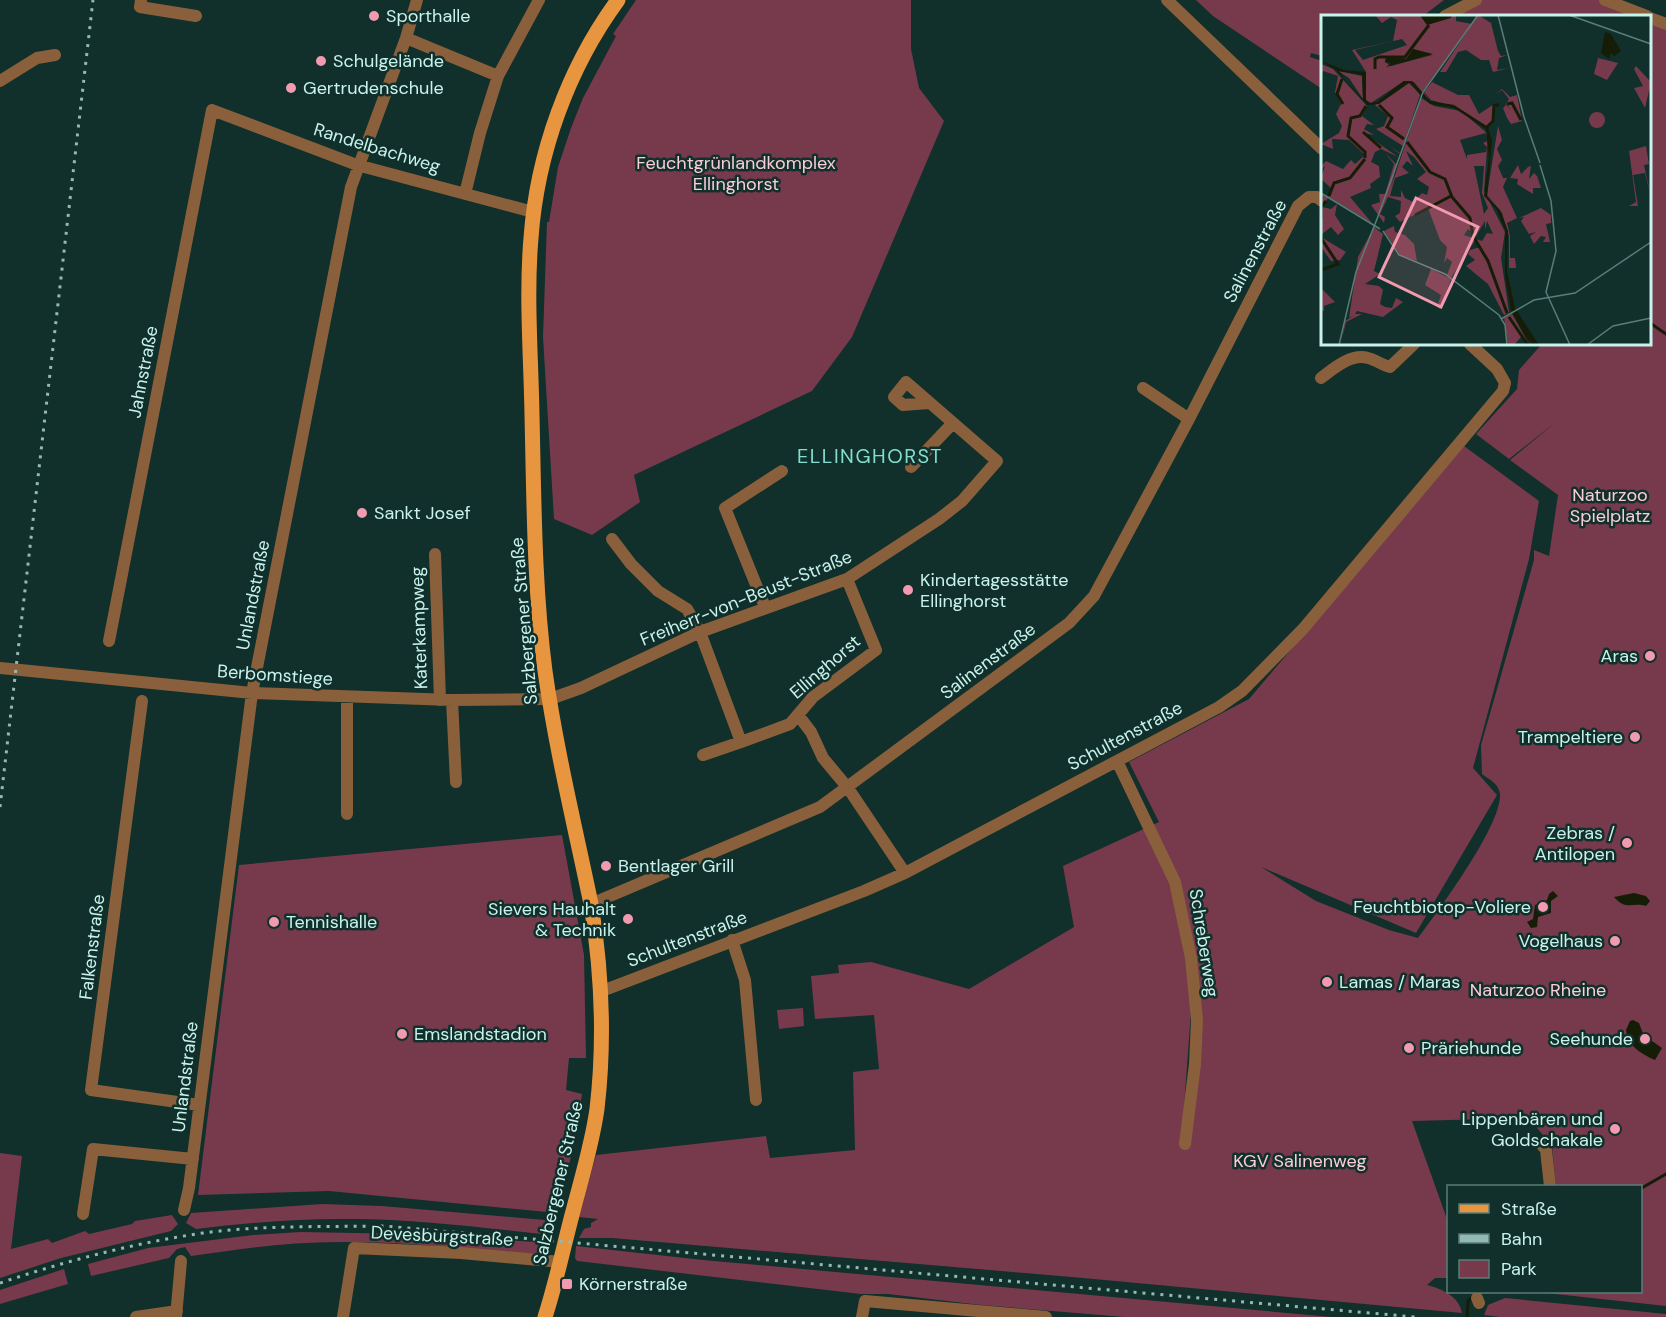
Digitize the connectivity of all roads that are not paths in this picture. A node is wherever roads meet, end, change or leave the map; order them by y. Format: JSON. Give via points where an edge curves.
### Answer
{"nodes":[{"id":1,"x":141,"y":0,"type":"edge"},
{"id":2,"x":417,"y":0,"type":"edge"},
{"id":3,"x":539,"y":0,"type":"edge"},
{"id":4,"x":618,"y":0,"type":"edge"},
{"id":5,"x":1167,"y":0,"type":"edge"},
{"id":6,"x":1476,"y":0,"type":"edge"},
{"id":7,"x":1605,"y":0,"type":"edge"},
{"id":8,"x":1451,"y":9,"type":"edge"},
{"id":9,"x":1643,"y":15,"type":"edge"},
{"id":10,"x":196,"y":16,"type":"dead end"},
{"id":11,"x":1651,"y":18,"type":"edge"},
{"id":12,"x":1666,"y":24,"type":"edge"},
{"id":13,"x":406,"y":38,"type":"junction"},
{"id":14,"x":55,"y":55,"type":"dead end"},
{"id":15,"x":498,"y":76,"type":"junction"},
{"id":16,"x":0,"y":81,"type":"edge"},
{"id":17,"x":212,"y":110,"type":"joint"},
{"id":18,"x":1321,"y":147,"type":"edge"},
{"id":19,"x":357,"y":165,"type":"junction"},
{"id":20,"x":465,"y":194,"type":"junction"},
{"id":21,"x":1321,"y":200,"type":"edge"},
{"id":22,"x":533,"y":212,"type":"junction"},
{"id":23,"x":1413,"y":345,"type":"edge"},
{"id":24,"x":1471,"y":345,"type":"edge"},
{"id":25,"x":1321,"y":378,"type":"dead end"},
{"id":26,"x":1143,"y":388,"type":"dead end"},
{"id":27,"x":929,"y":403,"type":"dead end"},
{"id":28,"x":1189,"y":419,"type":"junction"},
{"id":29,"x":952,"y":424,"type":"junction"},
{"id":30,"x":911,"y":467,"type":"dead end"},
{"id":31,"x":782,"y":471,"type":"dead end"},
{"id":32,"x":612,"y":539,"type":"dead end"},
{"id":33,"x":435,"y":554,"type":"dead end"},
{"id":34,"x":847,"y":579,"type":"junction"},
{"id":35,"x":765,"y":608,"type":"junction"},
{"id":36,"x":700,"y":632,"type":"junction"},
{"id":37,"x":109,"y":641,"type":"dead end"},
{"id":38,"x":0,"y":668,"type":"edge"},
{"id":39,"x":252,"y":693,"type":"junction"},
{"id":40,"x":347,"y":698,"type":"junction"},
{"id":41,"x":550,"y":699,"type":"junction"},
{"id":42,"x":446,"y":700,"type":"junction"},
{"id":43,"x":142,"y":701,"type":"dead end"},
{"id":44,"x":798,"y":715,"type":"junction"},
{"id":45,"x":741,"y":742,"type":"junction"},
{"id":46,"x":703,"y":755,"type":"dead end"},
{"id":47,"x":1117,"y":760,"type":"junction"},
{"id":48,"x":456,"y":782,"type":"dead end"},
{"id":49,"x":848,"y":788,"type":"junction"},
{"id":50,"x":347,"y":814,"type":"dead end"},
{"id":51,"x":905,"y":873,"type":"junction"},
{"id":52,"x":591,"y":904,"type":"junction"},
{"id":53,"x":732,"y":940,"type":"junction"},
{"id":54,"x":602,"y":991,"type":"junction"},
{"id":55,"x":756,"y":1100,"type":"dead end"},
{"id":56,"x":199,"y":1105,"type":"junction"},
{"id":57,"x":1185,"y":1144,"type":"dead end"},
{"id":58,"x":1542,"y":1145,"type":"dead end"},
{"id":59,"x":193,"y":1159,"type":"junction"},
{"id":60,"x":1550,"y":1185,"type":"edge"},
{"id":61,"x":184,"y":1210,"type":"dead end"},
{"id":62,"x":83,"y":1214,"type":"dead end"},
{"id":63,"x":181,"y":1261,"type":"dead end"},
{"id":64,"x":561,"y":1262,"type":"junction"},
{"id":65,"x":177,"y":1314,"type":"edge"},
{"id":66,"x":136,"y":1317,"type":"edge"},
{"id":67,"x":343,"y":1317,"type":"edge"},
{"id":68,"x":545,"y":1317,"type":"edge"},
{"id":69,"x":862,"y":1317,"type":"edge"},
{"id":70,"x":1046,"y":1317,"type":"edge"}],
"edges":[{"from":1,"to":10,"type":"street","via":[[140,7]]},
{"from":2,"to":13,"type":"street","name":"Unlandstraße"},
{"from":3,"to":15,"type":"street"},
{"from":4,"to":22,"type":"main road","name":"Salzbergener Straße","via":[[580,63],[564,100],[541,170]]},
{"from":5,"to":18,"type":"street"},
{"from":6,"to":8,"type":"street"},
{"from":7,"to":9,"type":"street"},
{"from":11,"to":12,"type":"street"},
{"from":13,"to":15,"type":"street"},
{"from":13,"to":19,"type":"street","name":"Unlandstraße"},
{"from":14,"to":16,"type":"street","via":[[37,58]]},
{"from":15,"to":20,"type":"street"},
{"from":17,"to":19,"type":"street","name":"Randelbachweg"},
{"from":17,"to":37,"type":"street","name":"Jahnstraße"},
{"from":19,"to":20,"type":"street","name":"Randelbachweg"},
{"from":19,"to":39,"type":"street","name":"Unlandstraße"},
{"from":20,"to":22,"type":"street","name":"Randelbachweg"},
{"from":21,"to":28,"type":"street","name":"Salinenstraße","via":[[1309,197],[1298,206]]},
{"from":22,"to":41,"type":"main road","name":"Salzbergener Straße","via":[[529,290],[536,549]]},
{"from":23,"to":25,"type":"street","via":[[1390,367],[1358,358],[1339,364]]},
{"from":24,"to":47,"type":"street","name":"Schultenstraße","via":[[1502,375],[1503,391],[1303,628],[1242,691]]},
{"from":26,"to":28,"type":"street"},
{"from":27,"to":29,"type":"street"},
{"from":28,"to":49,"type":"street","name":"Salinenstraße","via":[[1094,596],[1069,623]]},
{"from":29,"to":30,"type":"street"},
{"from":29,"to":34,"type":"street","name":"Freiherr-von-Beust-Straße","via":[[997,461],[962,501]]},
{"from":31,"to":35,"type":"street","via":[[725,508]]},
{"from":32,"to":36,"type":"street","via":[[658,591],[687,609]]},
{"from":33,"to":42,"type":"street","name":"Katerkampweg"},
{"from":34,"to":35,"type":"street","name":"Freiherr-von-Beust-Straße"},
{"from":34,"to":44,"type":"street","name":"Ellinghorst","via":[[876,650],[813,697]]},
{"from":35,"to":36,"type":"street","name":"Freiherr-von-Beust-Straße"},
{"from":36,"to":41,"type":"street","name":"Freiherr-von-Beust-Straße"},
{"from":36,"to":45,"type":"street"},
{"from":38,"to":39,"type":"street","name":"Berbomstiege"},
{"from":39,"to":40,"type":"street","name":"Berbomstiege"},
{"from":39,"to":56,"type":"street","name":"Unlandstraße"},
{"from":40,"to":42,"type":"street","name":"Berbomstiege"},
{"from":40,"to":50,"type":"street"},
{"from":41,"to":42,"type":"street","name":"Berbomstiege"},
{"from":41,"to":52,"type":"main road","name":"Salzbergener Straße"},
{"from":42,"to":48,"type":"street","name":"Katerkampweg"},
{"from":43,"to":56,"type":"street","name":"Falkenstraße","via":[[91,1090]]},
{"from":44,"to":45,"type":"street","name":"Ellinghorst","via":[[790,724]]},
{"from":44,"to":49,"type":"street","name":"Ellinghorst","via":[[823,758]]},
{"from":45,"to":46,"type":"street","name":"Ellinghorst"},
{"from":47,"to":51,"type":"street","name":"Schultenstraße"},
{"from":47,"to":57,"type":"street","name":"Schreberweg","via":[[1175,882],[1191,958],[1197,1020]]},
{"from":49,"to":51,"type":"street","name":"Ellinghorst"},
{"from":49,"to":52,"type":"street","name":"Salinenstraße","via":[[820,807]]},
{"from":51,"to":53,"type":"street","name":"Schultenstraße"},
{"from":52,"to":54,"type":"main road","name":"Salzbergener Straße"},
{"from":53,"to":54,"type":"street","name":"Schultenstraße"},
{"from":53,"to":55,"type":"street","via":[[745,980]]},
{"from":54,"to":64,"type":"main road","name":"Salzbergener Straße","via":[[596,1110]]},
{"from":56,"to":59,"type":"street","name":"Unlandstraße"},
{"from":58,"to":60,"type":"street"},
{"from":59,"to":61,"type":"street","name":"Unlandstraße"},
{"from":59,"to":62,"type":"street","via":[[93,1149]]},
{"from":63,"to":65,"type":"street"},
{"from":64,"to":67,"type":"street","name":"Devesburgstraße","via":[[354,1248]]},
{"from":64,"to":68,"type":"main road","name":"Salzbergener Straße"},
{"from":65,"to":66,"type":"street"},
{"from":69,"to":70,"type":"street","via":[[865,1301]]}]}
